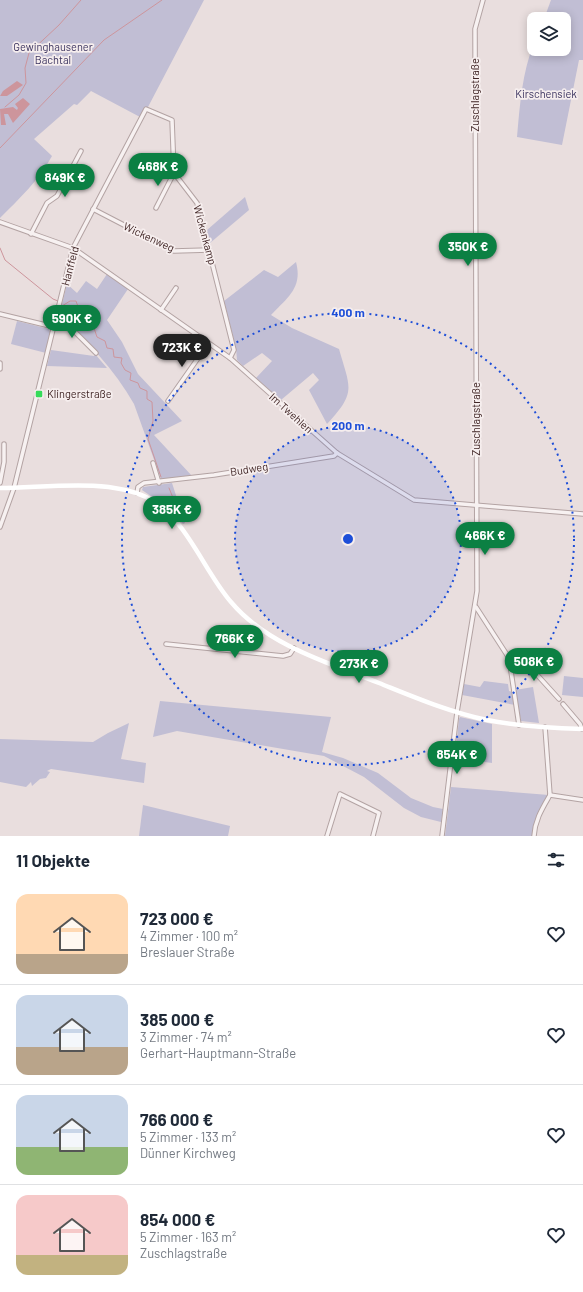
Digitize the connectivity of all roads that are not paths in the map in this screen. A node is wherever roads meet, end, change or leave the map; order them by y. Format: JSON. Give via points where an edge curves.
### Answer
{"nodes":[{"id":1,"x":483,"y":0,"type":"edge"},
{"id":2,"x":81,"y":151,"type":"dead end"},
{"id":3,"x":174,"y":173,"type":"junction"},
{"id":4,"x":156,"y":208,"type":"dead end"},
{"id":5,"x":93,"y":209,"type":"junction"},
{"id":6,"x":0,"y":222,"type":"edge"},
{"id":7,"x":31,"y":234,"type":"junction"},
{"id":8,"x":73,"y":248,"type":"junction"},
{"id":9,"x":209,"y":250,"type":"junction"},
{"id":10,"x":176,"y":288,"type":"dead end"},
{"id":11,"x":161,"y":310,"type":"junction"},
{"id":12,"x":0,"y":314,"type":"edge"},
{"id":13,"x":57,"y":314,"type":"junction"},
{"id":14,"x":54,"y":327,"type":"junction"},
{"id":15,"x":208,"y":344,"type":"junction"},
{"id":16,"x":96,"y":353,"type":"dead end"},
{"id":17,"x":230,"y":358,"type":"junction"},
{"id":18,"x":0,"y":364,"type":"edge"},
{"id":19,"x":0,"y":369,"type":"edge"},
{"id":20,"x":168,"y":401,"type":"dead end"},
{"id":21,"x":4,"y":444,"type":"dead end"},
{"id":22,"x":337,"y":453,"type":"junction"},
{"id":23,"x":154,"y":462,"type":"dead end"},
{"id":24,"x":0,"y":483,"type":"edge"},
{"id":25,"x":159,"y":483,"type":"junction"},
{"id":26,"x":0,"y":488,"type":"edge"},
{"id":27,"x":14,"y":488,"type":"junction"},
{"id":28,"x":137,"y":493,"type":"junction"},
{"id":29,"x":477,"y":506,"type":"junction"},
{"id":30,"x":583,"y":514,"type":"edge"},
{"id":31,"x":0,"y":527,"type":"edge"},
{"id":32,"x":475,"y":606,"type":"junction"},
{"id":33,"x":166,"y":644,"type":"dead end"},
{"id":34,"x":294,"y":648,"type":"junction"},
{"id":35,"x":509,"y":658,"type":"junction"},
{"id":36,"x":559,"y":699,"type":"dead end"},
{"id":37,"x":563,"y":704,"type":"dead end"},
{"id":38,"x":457,"y":712,"type":"junction"},
{"id":39,"x":519,"y":724,"type":"junction"},
{"id":40,"x":545,"y":727,"type":"junction"},
{"id":41,"x":582,"y":729,"type":"edge"},
{"id":42,"x":550,"y":795,"type":"junction"},
{"id":43,"x":583,"y":800,"type":"edge"},
{"id":44,"x":327,"y":836,"type":"edge"},
{"id":45,"x":373,"y":836,"type":"edge"},
{"id":46,"x":442,"y":836,"type":"edge"},
{"id":47,"x":534,"y":836,"type":"edge"}],
"edges":[{"from":1,"to":29,"type":"street","name":"Zuschlagstraße","via":[[475,29]]},
{"from":2,"to":7,"type":"street","via":[[57,196],[47,203]]},
{"from":3,"to":4,"type":"street"},
{"from":3,"to":5,"type":"street","name":"Hanffeld","via":[[172,120],[146,109]]},
{"from":3,"to":9,"type":"street","name":"Wickenkamp","via":[[197,203]]},
{"from":5,"to":8,"type":"street","name":"Hanffeld"},
{"from":5,"to":9,"type":"street","name":"Wickenweg","via":[[174,251]]},
{"from":6,"to":7,"type":"street","name":"Im Twehlen"},
{"from":7,"to":8,"type":"street","name":"Im Twehlen"},
{"from":8,"to":11,"type":"street","name":"Im Twehlen"},
{"from":8,"to":13,"type":"street","name":"Hanffeld"},
{"from":9,"to":17,"type":"street","name":"Wickenkamp","via":[[234,350]]},
{"from":10,"to":11,"type":"street"},
{"from":11,"to":15,"type":"street","name":"Im Twehlen"},
{"from":12,"to":14,"type":"street"},
{"from":13,"to":14,"type":"street","name":"Hanffeld"},
{"from":13,"to":16,"type":"street"},
{"from":14,"to":27,"type":"street","name":"Hanffeld"},
{"from":15,"to":17,"type":"street","name":"Im Twehlen"},
{"from":15,"to":20,"type":"street"},
{"from":17,"to":22,"type":"street","name":"Im Twehlen"},
{"from":18,"to":19,"type":"street"},
{"from":21,"to":24,"type":"street"},
{"from":22,"to":25,"type":"street","name":"Budweg","via":[[334,456]]},
{"from":22,"to":29,"type":"street","name":"Im Twehlen","via":[[414,500]]},
{"from":23,"to":25,"type":"street"},
{"from":25,"to":28,"type":"street","name":"Budweg","via":[[144,483],[138,487]]},
{"from":26,"to":27,"type":"street"},
{"from":27,"to":28,"type":"street","via":[[109,486]]},
{"from":27,"to":31,"type":"street","name":"Hanffeld"},
{"from":28,"to":34,"type":"street","via":[[153,501],[176,522],[231,603],[248,619]]},
{"from":29,"to":30,"type":"street","name":"Im Twehlen"},
{"from":29,"to":32,"type":"street","name":"Zuschlagstraße"},
{"from":32,"to":35,"type":"street"},
{"from":32,"to":38,"type":"street","name":"Zuschlagstraße"},
{"from":33,"to":34,"type":"street","via":[[283,656],[290,654]]},
{"from":34,"to":38,"type":"street"},
{"from":35,"to":36,"type":"street","via":[[530,667]]},
{"from":35,"to":39,"type":"street"},
{"from":37,"to":41,"type":"street"},
{"from":38,"to":39,"type":"street"},
{"from":38,"to":46,"type":"street","name":"Zuschlagstraße"},
{"from":39,"to":40,"type":"street"},
{"from":40,"to":41,"type":"street"},
{"from":40,"to":42,"type":"street"},
{"from":42,"to":43,"type":"street"},
{"from":42,"to":47,"type":"street","via":[[538,815]]},
{"from":44,"to":45,"type":"street","via":[[340,794],[379,813]]}]}
